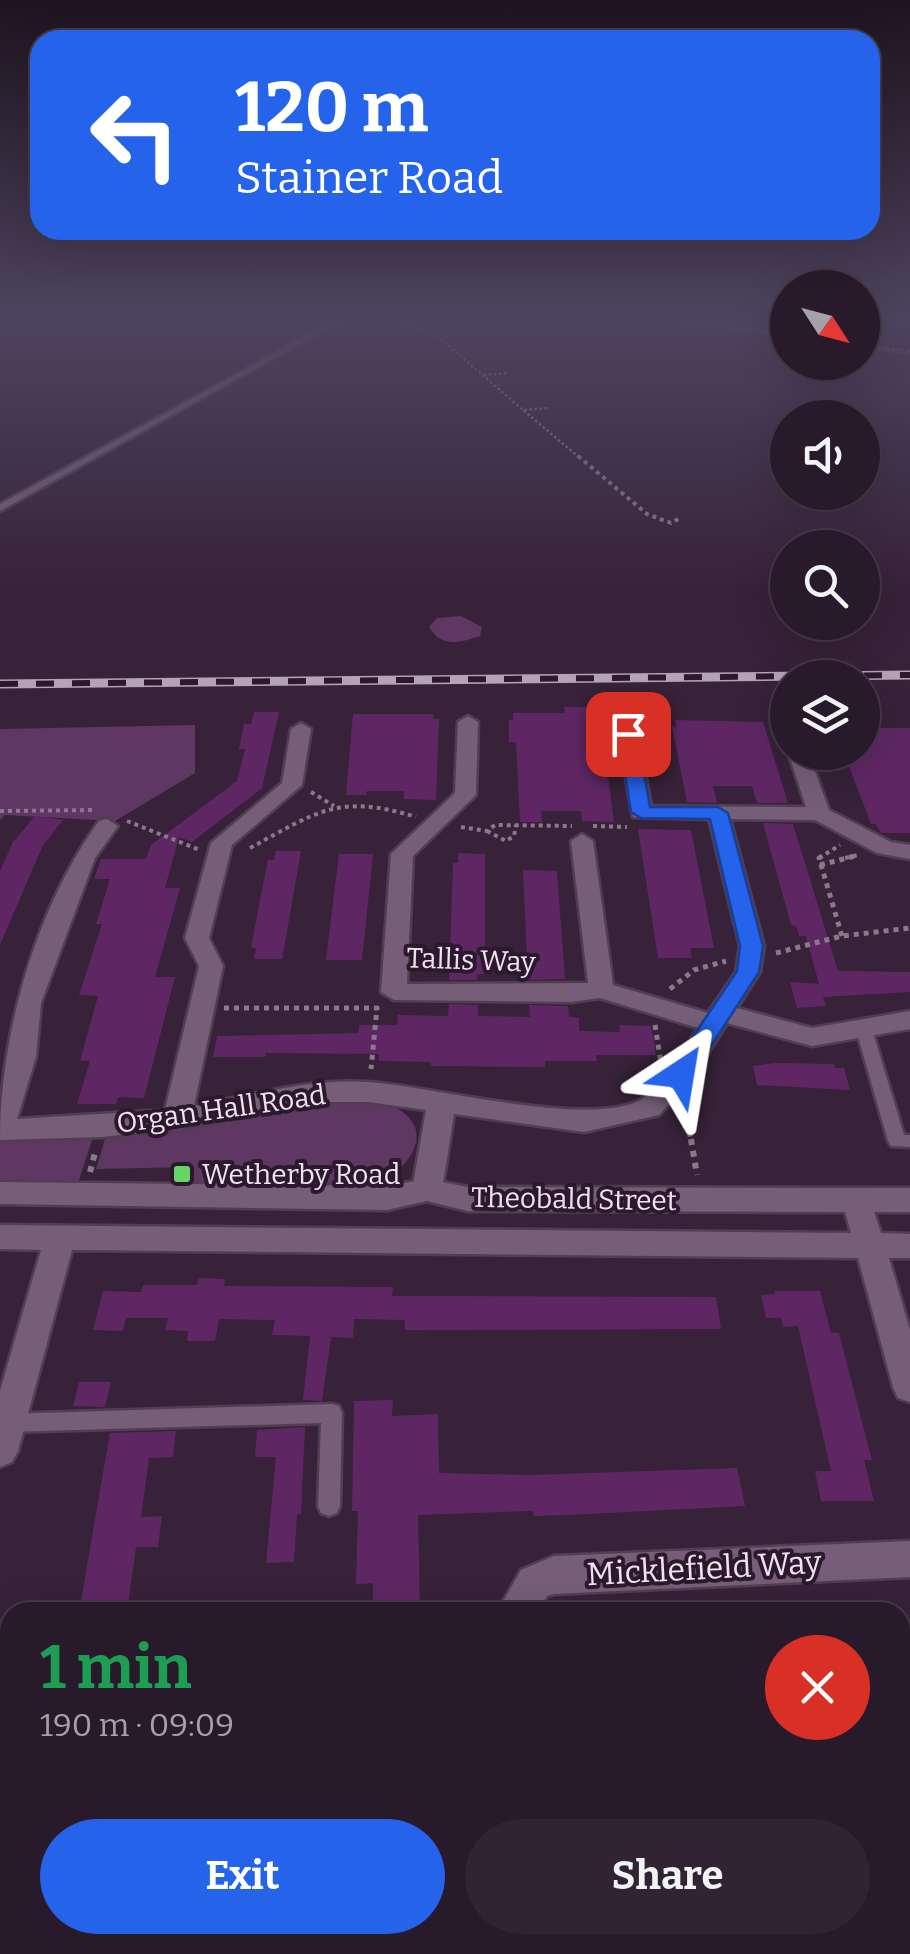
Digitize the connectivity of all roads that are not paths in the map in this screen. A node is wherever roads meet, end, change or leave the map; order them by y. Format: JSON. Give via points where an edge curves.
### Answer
{"nodes":[{"id":1,"x":176,"y":410,"type":"edge"},
{"id":2,"x":0,"y":508,"type":"edge"},
{"id":3,"x":468,"y":722,"type":"dead end"},
{"id":4,"x":301,"y":729,"type":"dead end"},
{"id":5,"x":628,"y":734,"type":"dead end"},
{"id":6,"x":804,"y":770,"type":"edge"},
{"id":7,"x":718,"y":813,"type":"junction"},
{"id":8,"x":819,"y":814,"type":"junction"},
{"id":9,"x":114,"y":820,"type":"road end"},
{"id":10,"x":582,"y":840,"type":"dead end"},
{"id":11,"x":910,"y":852,"type":"edge"},
{"id":12,"x":600,"y":990,"type":"junction"},
{"id":13,"x":717,"y":1019,"type":"junction"},
{"id":14,"x":910,"y":1020,"type":"edge"},
{"id":15,"x":863,"y":1026,"type":"junction"},
{"id":16,"x":442,"y":1100,"type":"junction"},
{"id":17,"x":177,"y":1119,"type":"junction"},
{"id":18,"x":0,"y":1129,"type":"edge"},
{"id":19,"x":910,"y":1141,"type":"edge"},
{"id":20,"x":427,"y":1190,"type":"junction"},
{"id":21,"x":0,"y":1193,"type":"edge"},
{"id":22,"x":910,"y":1200,"type":"edge"},
{"id":23,"x":857,"y":1201,"type":"junction"},
{"id":24,"x":0,"y":1237,"type":"edge"},
{"id":25,"x":60,"y":1238,"type":"junction"},
{"id":26,"x":910,"y":1246,"type":"edge"},
{"id":27,"x":869,"y":1248,"type":"junction"},
{"id":28,"x":910,"y":1387,"type":"edge"},
{"id":29,"x":3,"y":1437,"type":"edge"},
{"id":30,"x":329,"y":1506,"type":"dead end"},
{"id":31,"x":910,"y":1559,"type":"edge"},
{"id":32,"x":522,"y":1602,"type":"edge"}],
"edges":[{"from":1,"to":2,"type":"lane"},
{"from":3,"to":12,"type":"street","name":"Tallis Way","via":[[464,795],[402,854],[394,992]]},
{"from":4,"to":17,"type":"street","via":[[292,785],[222,843],[197,938],[211,966]]},
{"from":5,"to":7,"type":"street","via":[[641,812]]},
{"from":6,"to":8,"type":"street"},
{"from":7,"to":8,"type":"street"},
{"from":7,"to":13,"type":"street","name":"Organ Hall Road","via":[[752,946],[748,972]]},
{"from":8,"to":11,"type":"street","via":[[885,848]]},
{"from":9,"to":18,"type":"street","via":[[84,858],[28,1003],[23,1057]]},
{"from":10,"to":12,"type":"street"},
{"from":12,"to":13,"type":"street","name":"Tallis Way"},
{"from":13,"to":15,"type":"street","name":"Tallis Way","via":[[812,1037]]},
{"from":13,"to":16,"type":"street","name":"Organ Hall Road","via":[[650,1108],[584,1122]]},
{"from":14,"to":15,"type":"street","name":"Tallis Way"},
{"from":15,"to":19,"type":"lane","via":[[897,1141]]},
{"from":16,"to":17,"type":"street","name":"Organ Hall Road","via":[[325,1092]]},
{"from":16,"to":20,"type":"street"},
{"from":17,"to":18,"type":"street","name":"Organ Hall Road"},
{"from":20,"to":21,"type":"street","name":"Theobald Street","via":[[387,1198]]},
{"from":20,"to":23,"type":"street","name":"Theobald Street","via":[[468,1199]]},
{"from":22,"to":23,"type":"street","name":"Theobald Street"},
{"from":23,"to":27,"type":"street"},
{"from":24,"to":25,"type":"street","name":"Theobald Street"},
{"from":25,"to":27,"type":"street","name":"Theobald Street"},
{"from":25,"to":29,"type":"street"},
{"from":26,"to":27,"type":"street","name":"Theobald Street"},
{"from":27,"to":28,"type":"street"},
{"from":29,"to":30,"type":"lane","via":[[332,1413]]},
{"from":31,"to":32,"type":"street","name":"Micklefield Way","via":[[554,1575],[534,1583]]}]}
